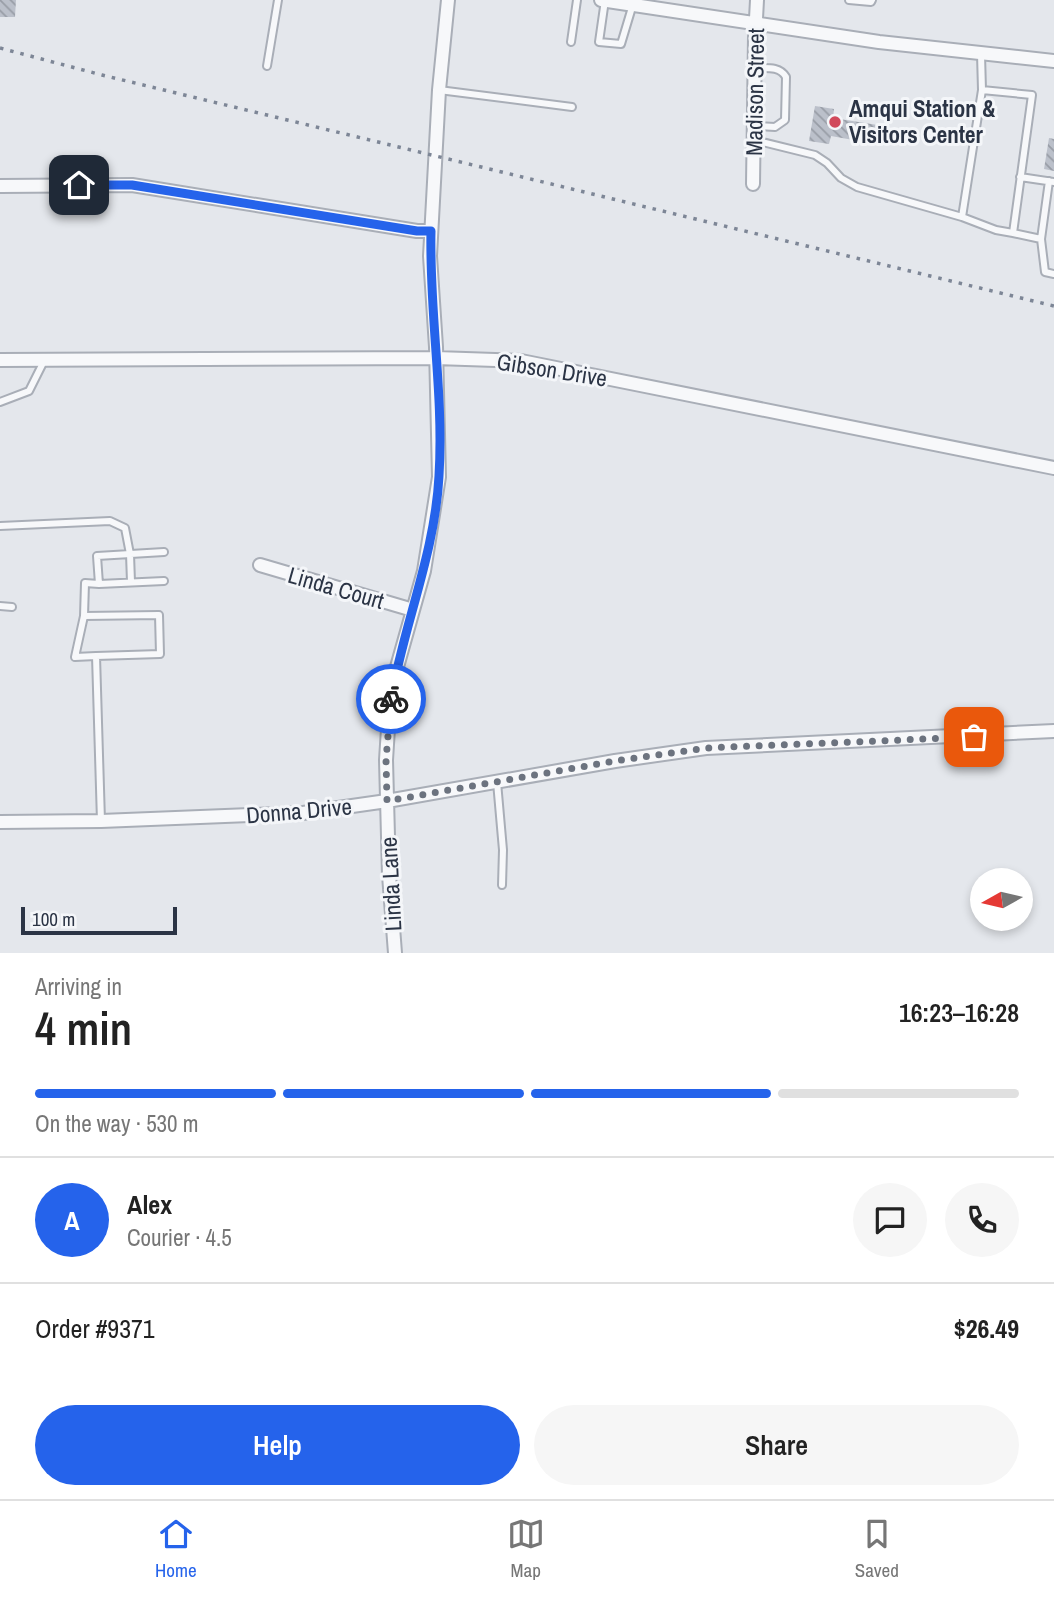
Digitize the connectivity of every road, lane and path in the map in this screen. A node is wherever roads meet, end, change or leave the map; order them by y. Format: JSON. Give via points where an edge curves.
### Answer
{"nodes":[{"id":1,"x":278,"y":0,"type":"edge"},
{"id":2,"x":448,"y":0,"type":"edge"},
{"id":3,"x":577,"y":0,"type":"edge"},
{"id":4,"x":603,"y":0,"type":"edge"},
{"id":5,"x":757,"y":0,"type":"edge"},
{"id":6,"x":849,"y":0,"type":"edge"},
{"id":7,"x":872,"y":0,"type":"edge"},
{"id":8,"x":633,"y":5,"type":"junction"},
{"id":9,"x":755,"y":23,"type":"junction"},
{"id":10,"x":571,"y":42,"type":"dead end"},
{"id":11,"x":981,"y":54,"type":"junction"},
{"id":12,"x":1054,"y":61,"type":"edge"},
{"id":13,"x":267,"y":66,"type":"dead end"},
{"id":14,"x":755,"y":68,"type":"junction"},
{"id":15,"x":439,"y":90,"type":"junction"},
{"id":16,"x":982,"y":90,"type":"junction"},
{"id":17,"x":572,"y":107,"type":"dead end"},
{"id":18,"x":755,"y":126,"type":"junction"},
{"id":19,"x":754,"y":140,"type":"junction"},
{"id":20,"x":1020,"y":177,"type":"junction"},
{"id":21,"x":1052,"y":182,"type":"edge"},
{"id":22,"x":753,"y":184,"type":"dead end"},
{"id":23,"x":0,"y":186,"type":"edge"},
{"id":24,"x":962,"y":218,"type":"junction"},
{"id":25,"x":431,"y":231,"type":"junction"},
{"id":26,"x":1013,"y":233,"type":"junction"},
{"id":27,"x":1041,"y":239,"type":"junction"},
{"id":28,"x":1054,"y":274,"type":"edge"},
{"id":29,"x":436,"y":358,"type":"junction"},
{"id":30,"x":45,"y":359,"type":"junction"},
{"id":31,"x":0,"y":360,"type":"edge"},
{"id":32,"x":0,"y":402,"type":"edge"},
{"id":33,"x":1054,"y":468,"type":"edge"},
{"id":34,"x":0,"y":526,"type":"edge"},
{"id":35,"x":164,"y":552,"type":"dead end"},
{"id":36,"x":130,"y":554,"type":"junction"},
{"id":37,"x":260,"y":565,"type":"dead end"},
{"id":38,"x":164,"y":581,"type":"dead end"},
{"id":39,"x":131,"y":582,"type":"junction"},
{"id":40,"x":99,"y":584,"type":"junction"},
{"id":41,"x":0,"y":606,"type":"edge"},
{"id":42,"x":12,"y":607,"type":"dead end"},
{"id":43,"x":413,"y":610,"type":"junction"},
{"id":44,"x":84,"y":616,"type":"junction"},
{"id":45,"x":96,"y":656,"type":"junction"},
{"id":46,"x":1054,"y":731,"type":"edge"},
{"id":47,"x":497,"y":782,"type":"junction"},
{"id":48,"x":387,"y":801,"type":"junction"},
{"id":49,"x":101,"y":821,"type":"junction"},
{"id":50,"x":0,"y":822,"type":"edge"},
{"id":51,"x":502,"y":885,"type":"dead end"},
{"id":52,"x":396,"y":953,"type":"edge"}],
"edges":[{"from":1,"to":13,"type":"lane"},
{"from":2,"to":15,"type":"street","name":"Linda Lane"},
{"from":3,"to":10,"type":"lane"},
{"from":4,"to":8,"type":"street"},
{"from":4,"to":8,"type":"lane","via":[[599,42],[621,44]]},
{"from":5,"to":9,"type":"street","name":"Madison Street"},
{"from":6,"to":7,"type":"lane"},
{"from":8,"to":9,"type":"street"},
{"from":9,"to":11,"type":"street"},
{"from":9,"to":14,"type":"street","name":"Madison Street"},
{"from":11,"to":12,"type":"street"},
{"from":11,"to":16,"type":"lane"},
{"from":14,"to":18,"type":"street","name":"Madison Street"},
{"from":14,"to":18,"type":"lane","via":[[778,69],[786,77],[785,120],[775,127]]},
{"from":15,"to":17,"type":"lane"},
{"from":15,"to":25,"type":"street","name":"Linda Lane"},
{"from":16,"to":20,"type":"lane","via":[[1032,95]]},
{"from":16,"to":24,"type":"lane"},
{"from":18,"to":19,"type":"street","name":"Madison Street"},
{"from":19,"to":22,"type":"street","name":"Madison Street"},
{"from":19,"to":24,"type":"lane","via":[[815,155],[856,187]]},
{"from":20,"to":21,"type":"lane"},
{"from":20,"to":26,"type":"lane"},
{"from":21,"to":27,"type":"lane"},
{"from":23,"to":25,"type":"street","via":[[132,185]]},
{"from":24,"to":26,"type":"lane"},
{"from":25,"to":29,"type":"street","name":"Linda Lane"},
{"from":26,"to":27,"type":"lane"},
{"from":27,"to":28,"type":"lane","via":[[1045,272]]},
{"from":29,"to":30,"type":"street","name":"Gibson Drive"},
{"from":29,"to":33,"type":"street","name":"Gibson Drive","via":[[521,361]]},
{"from":29,"to":43,"type":"street","name":"Linda Lane","via":[[439,477],[429,550]]},
{"from":30,"to":31,"type":"street","name":"Gibson Drive"},
{"from":30,"to":32,"type":"lane","via":[[29,391]]},
{"from":34,"to":36,"type":"lane","via":[[110,521],[125,528]]},
{"from":35,"to":36,"type":"lane"},
{"from":36,"to":39,"type":"lane"},
{"from":36,"to":40,"type":"lane","via":[[97,556]]},
{"from":37,"to":43,"type":"street","name":"Linda Court"},
{"from":38,"to":39,"type":"lane"},
{"from":39,"to":40,"type":"lane"},
{"from":40,"to":44,"type":"lane","via":[[85,583]]},
{"from":41,"to":42,"type":"lane"},
{"from":43,"to":48,"type":"street","name":"Linda Lane","via":[[389,713]]},
{"from":44,"to":45,"type":"lane","via":[[75,657]]},
{"from":44,"to":45,"type":"lane","via":[[159,615],[160,654]]},
{"from":45,"to":49,"type":"lane"},
{"from":46,"to":47,"type":"street","name":"Donna Drive","via":[[706,748]]},
{"from":47,"to":48,"type":"street","name":"Donna Drive"},
{"from":47,"to":51,"type":"lane"},
{"from":48,"to":49,"type":"street","name":"Donna Drive","via":[[252,816]]},
{"from":48,"to":52,"type":"street","name":"Linda Lane"},
{"from":49,"to":50,"type":"street","name":"Donna Drive"}]}
